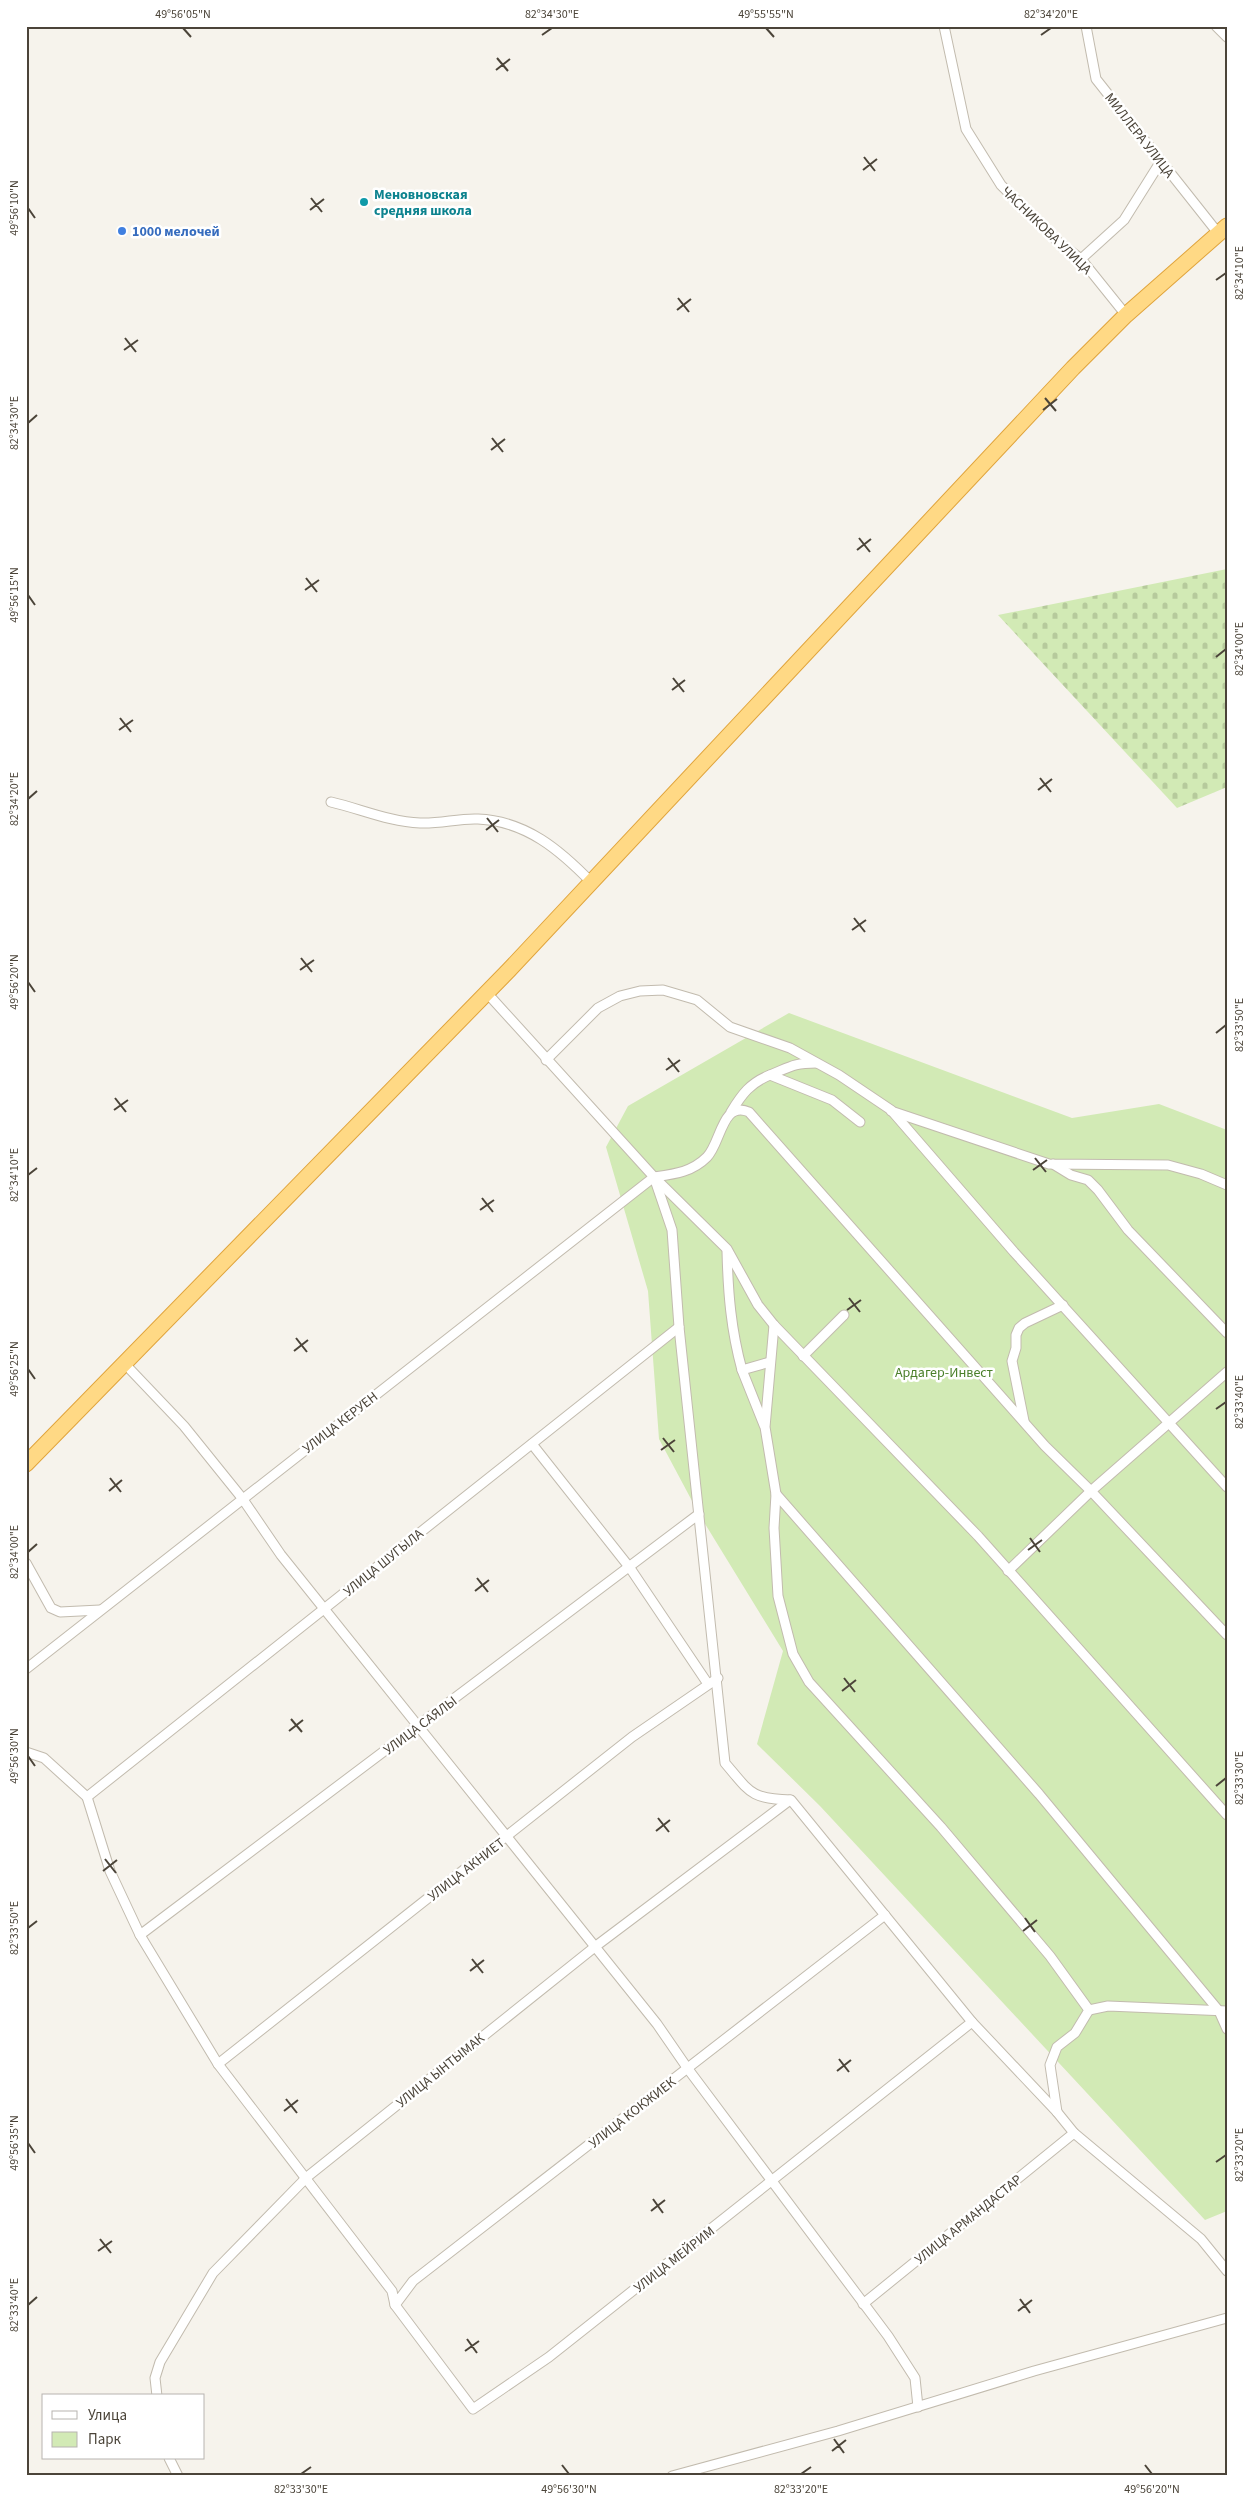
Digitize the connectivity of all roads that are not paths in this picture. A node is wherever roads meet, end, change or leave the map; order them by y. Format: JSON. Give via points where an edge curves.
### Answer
{"nodes":[{"id":1,"x":944,"y":26,"type":"edge"},
{"id":2,"x":1086,"y":26,"type":"edge"},
{"id":3,"x":1216,"y":26,"type":"edge"},
{"id":4,"x":1227,"y":37,"type":"edge"},
{"id":5,"x":1161,"y":161,"type":"junction"},
{"id":6,"x":1222,"y":229,"type":"edge"},
{"id":7,"x":1081,"y":259,"type":"junction"},
{"id":8,"x":1126,"y":315,"type":"junction"},
{"id":9,"x":331,"y":802,"type":"dead end"},
{"id":10,"x":592,"y":883,"type":"junction"},
{"id":11,"x":487,"y":992,"type":"junction"},
{"id":12,"x":546,"y":1060,"type":"junction"},
{"id":13,"x":818,"y":1063,"type":"junction"},
{"id":14,"x":770,"y":1076,"type":"junction"},
{"id":15,"x":891,"y":1110,"type":"junction"},
{"id":16,"x":729,"y":1114,"type":"junction"},
{"id":17,"x":860,"y":1122,"type":"dead end"},
{"id":18,"x":1053,"y":1164,"type":"junction"},
{"id":19,"x":654,"y":1177,"type":"junction"},
{"id":20,"x":1227,"y":1185,"type":"edge"},
{"id":21,"x":727,"y":1249,"type":"junction"},
{"id":22,"x":1063,"y":1306,"type":"junction"},
{"id":23,"x":844,"y":1314,"type":"dead end"},
{"id":24,"x":774,"y":1325,"type":"junction"},
{"id":25,"x":679,"y":1327,"type":"junction"},
{"id":26,"x":1227,"y":1333,"type":"edge"},
{"id":27,"x":803,"y":1356,"type":"junction"},
{"id":28,"x":770,"y":1362,"type":"junction"},
{"id":29,"x":124,"y":1363,"type":"junction"},
{"id":30,"x":742,"y":1370,"type":"junction"},
{"id":31,"x":1227,"y":1372,"type":"edge"},
{"id":32,"x":1024,"y":1422,"type":"junction"},
{"id":33,"x":1168,"y":1422,"type":"junction"},
{"id":34,"x":765,"y":1428,"type":"junction"},
{"id":35,"x":532,"y":1444,"type":"junction"},
{"id":36,"x":26,"y":1464,"type":"edge"},
{"id":37,"x":1227,"y":1487,"type":"edge"},
{"id":38,"x":1092,"y":1491,"type":"junction"},
{"id":39,"x":776,"y":1494,"type":"junction"},
{"id":40,"x":242,"y":1498,"type":"junction"},
{"id":41,"x":699,"y":1514,"type":"junction"},
{"id":42,"x":26,"y":1563,"type":"edge"},
{"id":43,"x":630,"y":1568,"type":"junction"},
{"id":44,"x":1008,"y":1571,"type":"junction"},
{"id":45,"x":324,"y":1609,"type":"junction"},
{"id":46,"x":100,"y":1610,"type":"junction"},
{"id":47,"x":1227,"y":1635,"type":"edge"},
{"id":48,"x":26,"y":1669,"type":"edge"},
{"id":49,"x":718,"y":1678,"type":"junction"},
{"id":50,"x":708,"y":1684,"type":"junction"},
{"id":51,"x":417,"y":1727,"type":"junction"},
{"id":52,"x":26,"y":1752,"type":"edge"},
{"id":53,"x":87,"y":1796,"type":"junction"},
{"id":54,"x":790,"y":1800,"type":"junction"},
{"id":55,"x":1227,"y":1815,"type":"edge"},
{"id":56,"x":506,"y":1838,"type":"junction"},
{"id":57,"x":885,"y":1915,"type":"junction"},
{"id":58,"x":140,"y":1935,"type":"junction"},
{"id":59,"x":596,"y":1946,"type":"junction"},
{"id":60,"x":1089,"y":2010,"type":"junction"},
{"id":61,"x":1223,"y":2011,"type":"edge"},
{"id":62,"x":972,"y":2022,"type":"junction"},
{"id":63,"x":1227,"y":2029,"type":"edge"},
{"id":64,"x":218,"y":2064,"type":"junction"},
{"id":65,"x":688,"y":2069,"type":"junction"},
{"id":66,"x":1057,"y":2112,"type":"junction"},
{"id":67,"x":1074,"y":2133,"type":"junction"},
{"id":68,"x":307,"y":2177,"type":"junction"},
{"id":69,"x":773,"y":2182,"type":"junction"},
{"id":70,"x":1227,"y":2271,"type":"edge"},
{"id":71,"x":863,"y":2304,"type":"junction"},
{"id":72,"x":396,"y":2305,"type":"junction"},
{"id":73,"x":1227,"y":2318,"type":"edge"},
{"id":74,"x":157,"y":2394,"type":"edge"},
{"id":75,"x":918,"y":2408,"type":"junction"},
{"id":76,"x":169,"y":2460,"type":"edge"},
{"id":77,"x":178,"y":2476,"type":"edge"},
{"id":78,"x":672,"y":2476,"type":"edge"}],
"edges":[{"from":1,"to":7,"type":"street","name":"ЧАСНИКОВА УЛИЦА","via":[[966,129],[1001,185]]},
{"from":2,"to":5,"type":"street","name":"МИЛЛЕРА УЛИЦА","via":[[1096,79]]},
{"from":3,"to":4,"type":"street"},
{"from":5,"to":6,"type":"street","name":"МИЛЛЕРА УЛИЦА"},
{"from":5,"to":7,"type":"street","via":[[1124,220]]},
{"from":6,"to":8,"type":"highway"},
{"from":7,"to":8,"type":"street","name":"ЧАСНИКОВА УЛИЦА"},
{"from":8,"to":10,"type":"highway"},
{"from":9,"to":10,"type":"street","via":[[392,820],[420,823],[477,818],[527,830],[558,849]]},
{"from":10,"to":11,"type":"highway"},
{"from":11,"to":12,"type":"street"},
{"from":11,"to":29,"type":"highway"},
{"from":12,"to":13,"type":"street","via":[[598,1008],[620,996],[663,990],[697,1000],[730,1027],[790,1048]]},
{"from":12,"to":19,"type":"street"},
{"from":13,"to":14,"type":"street","via":[[789,1065]]},
{"from":13,"to":15,"type":"street"},
{"from":14,"to":16,"type":"street","via":[[752,1084]]},
{"from":14,"to":17,"type":"street","via":[[832,1100]]},
{"from":15,"to":18,"type":"street"},
{"from":15,"to":22,"type":"street"},
{"from":16,"to":19,"type":"street","via":[[708,1156],[684,1173]]},
{"from":16,"to":32,"type":"street","via":[[742,1109],[750,1112]]},
{"from":18,"to":20,"type":"street","via":[[1168,1165]]},
{"from":18,"to":26,"type":"street","via":[[1071,1175],[1088,1180],[1128,1230]]},
{"from":19,"to":21,"type":"street"},
{"from":19,"to":25,"type":"street","via":[[672,1230]]},
{"from":19,"to":40,"type":"street","name":"УЛИЦА КЕРУЕН"},
{"from":21,"to":24,"type":"street","via":[[758,1305]]},
{"from":21,"to":30,"type":"street","via":[[728,1304]]},
{"from":22,"to":32,"type":"street","via":[[1025,1324],[1016,1335],[1012,1361]]},
{"from":22,"to":33,"type":"street"},
{"from":23,"to":27,"type":"street"},
{"from":24,"to":27,"type":"street"},
{"from":24,"to":28,"type":"street"},
{"from":25,"to":35,"type":"street","name":"УЛИЦА ШУГЫЛА"},
{"from":25,"to":41,"type":"street"},
{"from":27,"to":44,"type":"street","via":[[951,1507]]},
{"from":28,"to":30,"type":"street"},
{"from":28,"to":34,"type":"street"},
{"from":29,"to":36,"type":"highway"},
{"from":29,"to":40,"type":"street","via":[[184,1426]]},
{"from":30,"to":34,"type":"street"},
{"from":31,"to":33,"type":"street"},
{"from":32,"to":38,"type":"street"},
{"from":33,"to":37,"type":"street"},
{"from":33,"to":38,"type":"street"},
{"from":34,"to":39,"type":"street"},
{"from":35,"to":43,"type":"street"},
{"from":35,"to":45,"type":"street","name":"УЛИЦА ШУГЫЛА"},
{"from":38,"to":44,"type":"street"},
{"from":38,"to":47,"type":"street"},
{"from":39,"to":60,"type":"street","via":[[774,1528],[778,1596],[793,1654],[809,1682],[941,1827],[1050,1956]]},
{"from":39,"to":61,"type":"street","via":[[1039,1794]]},
{"from":40,"to":45,"type":"street"},
{"from":40,"to":46,"type":"street","name":"УЛИЦА КЕРУЕН"},
{"from":41,"to":43,"type":"street","name":"УЛИЦА САЯЛЫ"},
{"from":41,"to":49,"type":"street"},
{"from":42,"to":46,"type":"street","via":[[51,1608],[60,1612]]},
{"from":43,"to":50,"type":"street"},
{"from":43,"to":51,"type":"street","name":"УЛИЦА САЯЛЫ"},
{"from":44,"to":55,"type":"street"},
{"from":45,"to":51,"type":"street"},
{"from":45,"to":53,"type":"street","name":"УЛИЦА ШУГЫЛА"},
{"from":46,"to":48,"type":"street","name":"УЛИЦА КЕРУЕН"},
{"from":49,"to":50,"type":"street","name":"УЛИЦА АКНИЕТ"},
{"from":49,"to":54,"type":"street","via":[[726,1763],[751,1793],[767,1800]]},
{"from":50,"to":56,"type":"street","name":"УЛИЦА АКНИЕТ","via":[[632,1737]]},
{"from":51,"to":56,"type":"street"},
{"from":51,"to":58,"type":"street","name":"УЛИЦА САЯЛЫ"},
{"from":52,"to":53,"type":"street","via":[[44,1758]]},
{"from":53,"to":58,"type":"street","via":[[110,1870]]},
{"from":54,"to":57,"type":"street"},
{"from":54,"to":59,"type":"street","name":"УЛИЦА ЫНТЫМАК"},
{"from":56,"to":59,"type":"street"},
{"from":56,"to":64,"type":"street","name":"УЛИЦА АКНИЕТ"},
{"from":57,"to":62,"type":"street"},
{"from":57,"to":65,"type":"street","name":"УЛИЦА КОКЖИЕК"},
{"from":58,"to":64,"type":"street"},
{"from":59,"to":65,"type":"street"},
{"from":59,"to":68,"type":"street","name":"УЛИЦА ЫНТЫМАК"},
{"from":60,"to":61,"type":"street","via":[[1108,2006]]},
{"from":60,"to":66,"type":"street","via":[[1075,2032],[1057,2047],[1050,2065]]},
{"from":61,"to":63,"type":"street"},
{"from":62,"to":66,"type":"street"},
{"from":62,"to":69,"type":"street","name":"УЛИЦА МЕЙРИМ"},
{"from":64,"to":68,"type":"street"},
{"from":65,"to":69,"type":"street"},
{"from":65,"to":72,"type":"street","name":"УЛИЦА КОКЖИЕК","via":[[413,2281]]},
{"from":66,"to":67,"type":"street"},
{"from":67,"to":70,"type":"street","via":[[1201,2239]]},
{"from":67,"to":71,"type":"street","name":"УЛИЦА АРМАНДАСТАР"},
{"from":68,"to":72,"type":"street","via":[[392,2291]]},
{"from":68,"to":74,"type":"street","name":"УЛИЦА ЫНТЫМАК","via":[[213,2273],[160,2362],[155,2378]]},
{"from":69,"to":71,"type":"street"},
{"from":69,"to":72,"type":"street","name":"УЛИЦА МЕЙРИМ","via":[[549,2357],[473,2408]]},
{"from":71,"to":75,"type":"street","via":[[915,2378]]},
{"from":73,"to":75,"type":"street","via":[[1034,2371]]},
{"from":75,"to":78,"type":"street"},
{"from":76,"to":77,"type":"street"}]}
